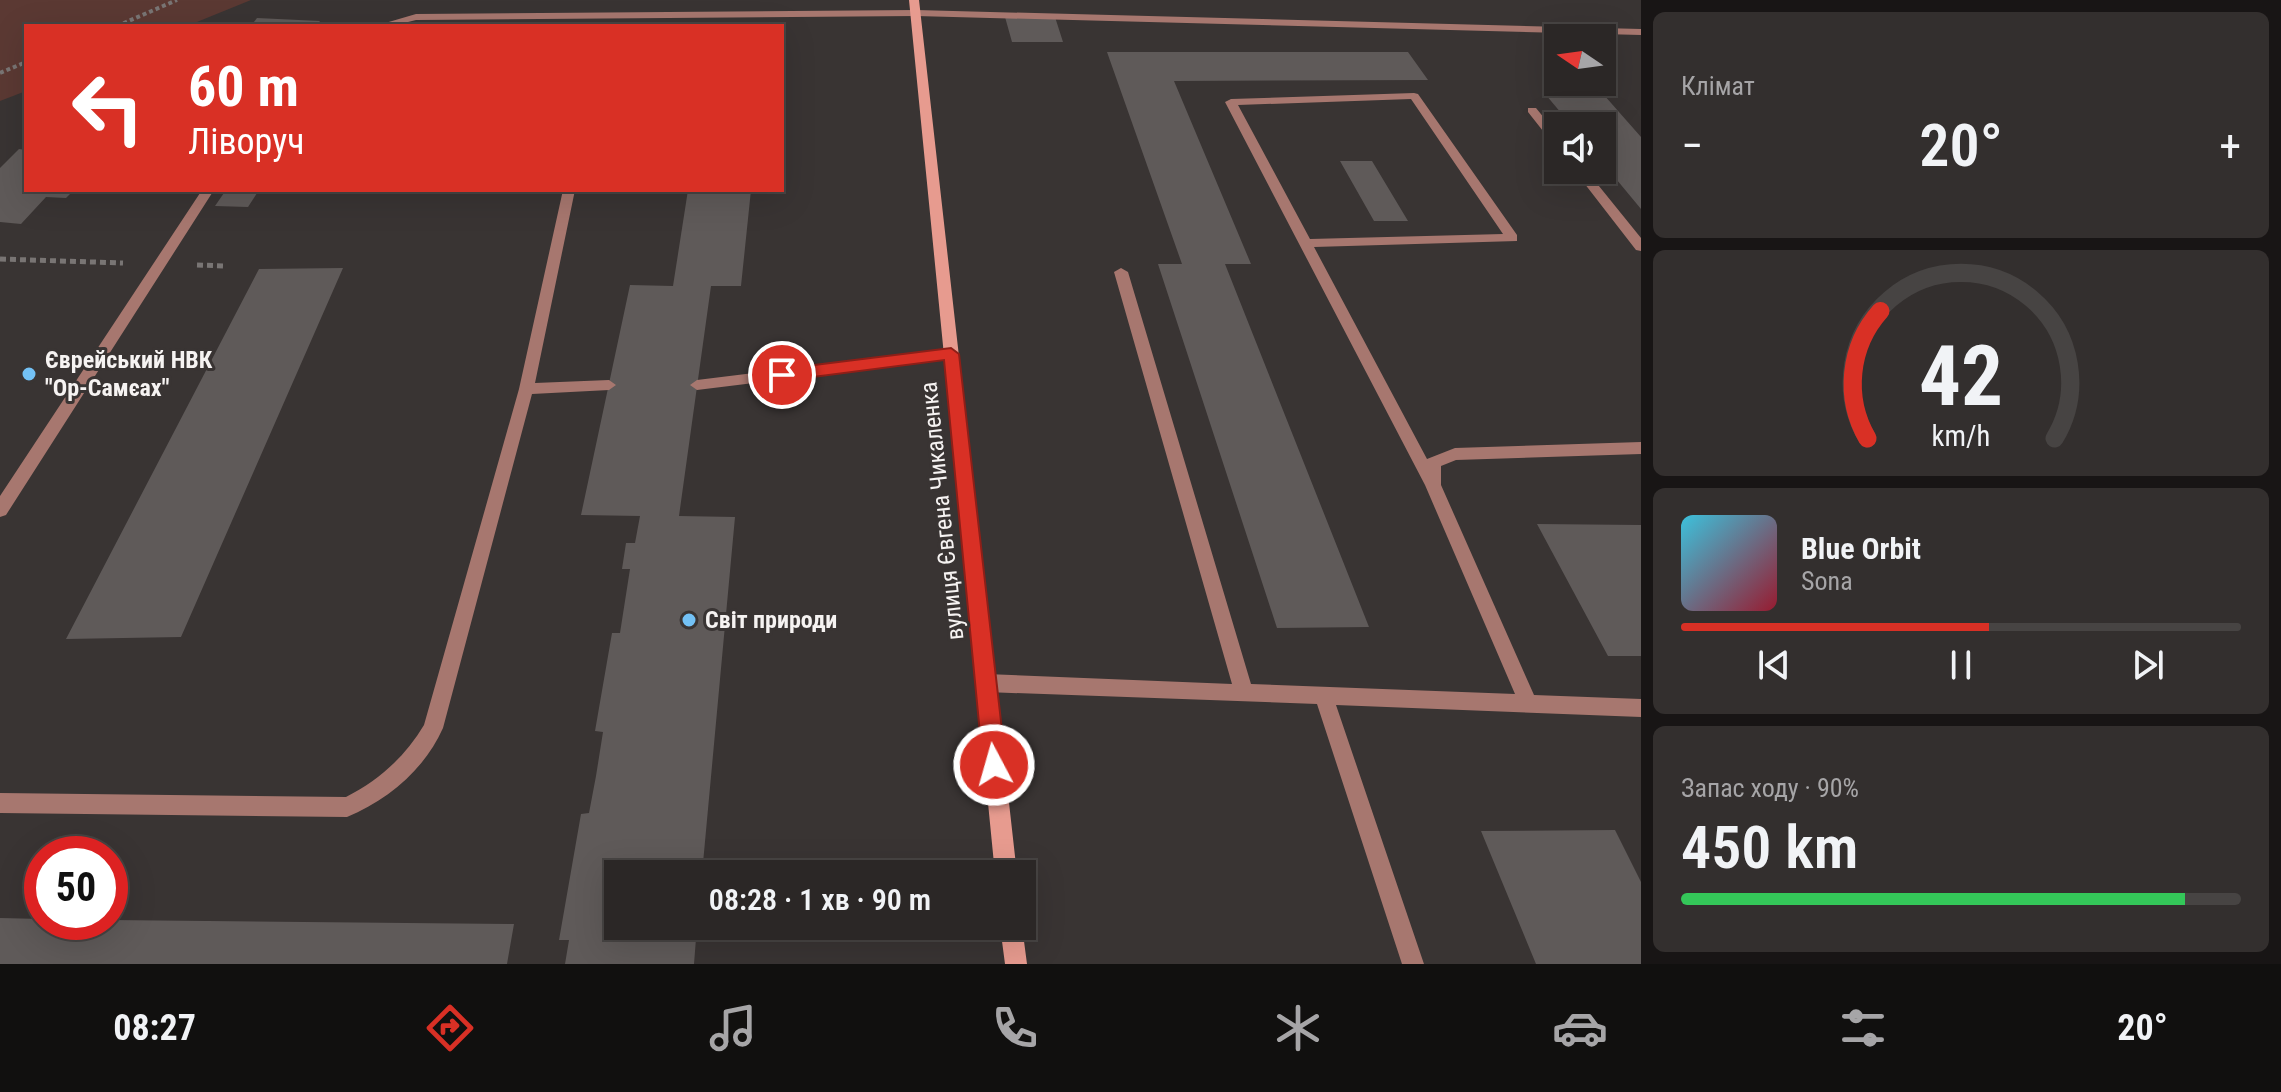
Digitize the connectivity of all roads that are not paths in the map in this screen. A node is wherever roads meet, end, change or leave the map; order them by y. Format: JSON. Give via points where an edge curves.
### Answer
{"nodes":[{"id":1,"x":915,"y":7,"type":"edge"},
{"id":2,"x":386,"y":24,"type":"edge"},
{"id":3,"x":1641,"y":32,"type":"edge"},
{"id":4,"x":1532,"y":110,"type":"dead end"},
{"id":5,"x":1544,"y":125,"type":"edge"},
{"id":6,"x":1591,"y":184,"type":"edge"},
{"id":7,"x":207,"y":192,"type":"edge"},
{"id":8,"x":569,"y":192,"type":"edge"},
{"id":9,"x":1306,"y":243,"type":"junction"},
{"id":10,"x":1641,"y":247,"type":"edge"},
{"id":11,"x":1121,"y":272,"type":"dead end"},
{"id":12,"x":951,"y":354,"type":"junction"},
{"id":13,"x":609,"y":385,"type":"dead end"},
{"id":14,"x":697,"y":385,"type":"dead end"},
{"id":15,"x":526,"y":389,"type":"junction"},
{"id":16,"x":1641,"y":448,"type":"edge"},
{"id":17,"x":1433,"y":485,"type":"junction"},
{"id":18,"x":0,"y":510,"type":"edge"},
{"id":19,"x":986,"y":683,"type":"junction"},
{"id":20,"x":1244,"y":693,"type":"junction"},
{"id":21,"x":1324,"y":696,"type":"junction"},
{"id":22,"x":1529,"y":704,"type":"junction"},
{"id":23,"x":1641,"y":708,"type":"edge"},
{"id":24,"x":0,"y":803,"type":"edge"},
{"id":25,"x":1005,"y":860,"type":"edge"},
{"id":26,"x":1013,"y":940,"type":"edge"},
{"id":27,"x":1016,"y":964,"type":"edge"},
{"id":28,"x":1413,"y":964,"type":"edge"}],
"edges":[{"from":1,"to":2,"type":"lane","via":[[431,17]]},
{"from":1,"to":3,"type":"lane"},
{"from":1,"to":12,"type":"main road","name":"вулиця Євгена Чикаленка"},
{"from":4,"to":5,"type":"lane"},
{"from":6,"to":10,"type":"lane"},
{"from":7,"to":18,"type":"lane"},
{"from":8,"to":15,"type":"lane"},
{"from":9,"to":9,"type":"lane","via":[[1231,102],[1414,96],[1512,238]]},
{"from":9,"to":17,"type":"lane"},
{"from":11,"to":20,"type":"lane"},
{"from":12,"to":14,"type":"lane"},
{"from":12,"to":19,"type":"main road","name":"вулиця Євгена Чикаленка"},
{"from":13,"to":15,"type":"lane"},
{"from":15,"to":24,"type":"lane","via":[[433,728],[400,775],[347,807]]},
{"from":16,"to":17,"type":"lane","via":[[1455,454],[1433,462]]},
{"from":17,"to":22,"type":"lane"},
{"from":19,"to":20,"type":"lane"},
{"from":19,"to":25,"type":"main road","name":"вулиця Євгена Чикаленка"},
{"from":20,"to":21,"type":"lane"},
{"from":21,"to":22,"type":"lane"},
{"from":21,"to":28,"type":"lane"},
{"from":22,"to":23,"type":"lane"},
{"from":26,"to":27,"type":"main road"}]}
